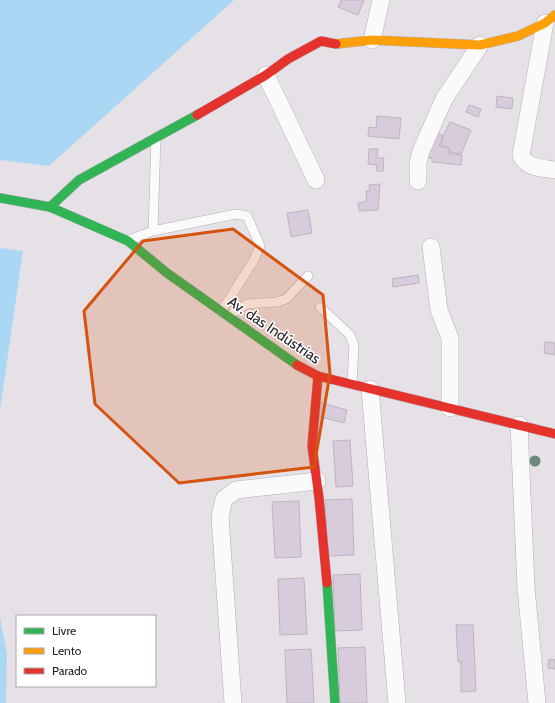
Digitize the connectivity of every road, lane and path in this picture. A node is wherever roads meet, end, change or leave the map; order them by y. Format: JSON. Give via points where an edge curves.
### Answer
{"nodes":[{"id":1,"x":381,"y":0,"type":"edge"},
{"id":2,"x":550,"y":19,"type":"edge"},
{"id":3,"x":372,"y":40,"type":"junction"},
{"id":4,"x":480,"y":45,"type":"junction"},
{"id":5,"x":266,"y":75,"type":"junction"},
{"id":6,"x":156,"y":138,"type":"junction"},
{"id":7,"x":555,"y":170,"type":"edge"},
{"id":8,"x":316,"y":180,"type":"dead end"},
{"id":9,"x":418,"y":181,"type":"dead end"},
{"id":10,"x":0,"y":198,"type":"edge"},
{"id":11,"x":50,"y":207,"type":"junction"},
{"id":12,"x":153,"y":231,"type":"junction"},
{"id":13,"x":128,"y":241,"type":"junction"},
{"id":14,"x":431,"y":247,"type":"dead end"},
{"id":15,"x":308,"y":276,"type":"dead end"},
{"id":16,"x":320,"y":307,"type":"dead end"},
{"id":17,"x":225,"y":314,"type":"junction"},
{"id":18,"x":318,"y":376,"type":"junction"},
{"id":19,"x":352,"y":384,"type":"junction"},
{"id":20,"x":370,"y":388,"type":"junction"},
{"id":21,"x":450,"y":408,"type":"junction"},
{"id":22,"x":519,"y":425,"type":"junction"},
{"id":23,"x":555,"y":434,"type":"edge"},
{"id":24,"x":317,"y":481,"type":"junction"},
{"id":25,"x":233,"y":703,"type":"edge"},
{"id":26,"x":335,"y":703,"type":"edge"},
{"id":27,"x":398,"y":703,"type":"edge"},
{"id":28,"x":537,"y":703,"type":"edge"}],
"edges":[{"from":1,"to":3,"type":"street"},
{"from":2,"to":4,"type":"street","via":[[518,36]]},
{"from":2,"to":7,"type":"street","via":[[521,155],[526,164]]},
{"from":3,"to":4,"type":"street"},
{"from":3,"to":5,"type":"street","via":[[338,45],[321,41],[288,59]]},
{"from":4,"to":9,"type":"street","via":[[444,99],[421,151]]},
{"from":5,"to":6,"type":"street"},
{"from":5,"to":8,"type":"street"},
{"from":6,"to":11,"type":"street","via":[[80,180]]},
{"from":6,"to":12,"type":"lane"},
{"from":10,"to":11,"type":"street","name":"Av. das Indústrias"},
{"from":11,"to":13,"type":"street","name":"Av. das Indústrias"},
{"from":12,"to":13,"type":"lane"},
{"from":12,"to":17,"type":"lane","via":[[236,214],[247,216],[260,246]]},
{"from":13,"to":17,"type":"street","name":"Av. das Indústrias","via":[[167,273]]},
{"from":14,"to":21,"type":"street","via":[[439,310],[450,338]]},
{"from":15,"to":17,"type":"lane","via":[[286,299],[247,304]]},
{"from":16,"to":19,"type":"lane","via":[[350,335],[354,345]]},
{"from":17,"to":18,"type":"street","name":"Av. das Indústrias","via":[[294,363]]},
{"from":18,"to":19,"type":"street","name":"Av. das Indústrias"},
{"from":18,"to":24,"type":"street","via":[[312,446]]},
{"from":19,"to":20,"type":"street","name":"Av. das Indústrias"},
{"from":20,"to":21,"type":"street","name":"Av. das Indústrias"},
{"from":20,"to":27,"type":"street"},
{"from":21,"to":22,"type":"street","name":"Av. das Indústrias"},
{"from":22,"to":23,"type":"street","name":"Av. das Indústrias"},
{"from":22,"to":28,"type":"street","via":[[526,588]]},
{"from":24,"to":25,"type":"street","via":[[236,490],[224,498],[220,517]]},
{"from":24,"to":26,"type":"street"}]}
